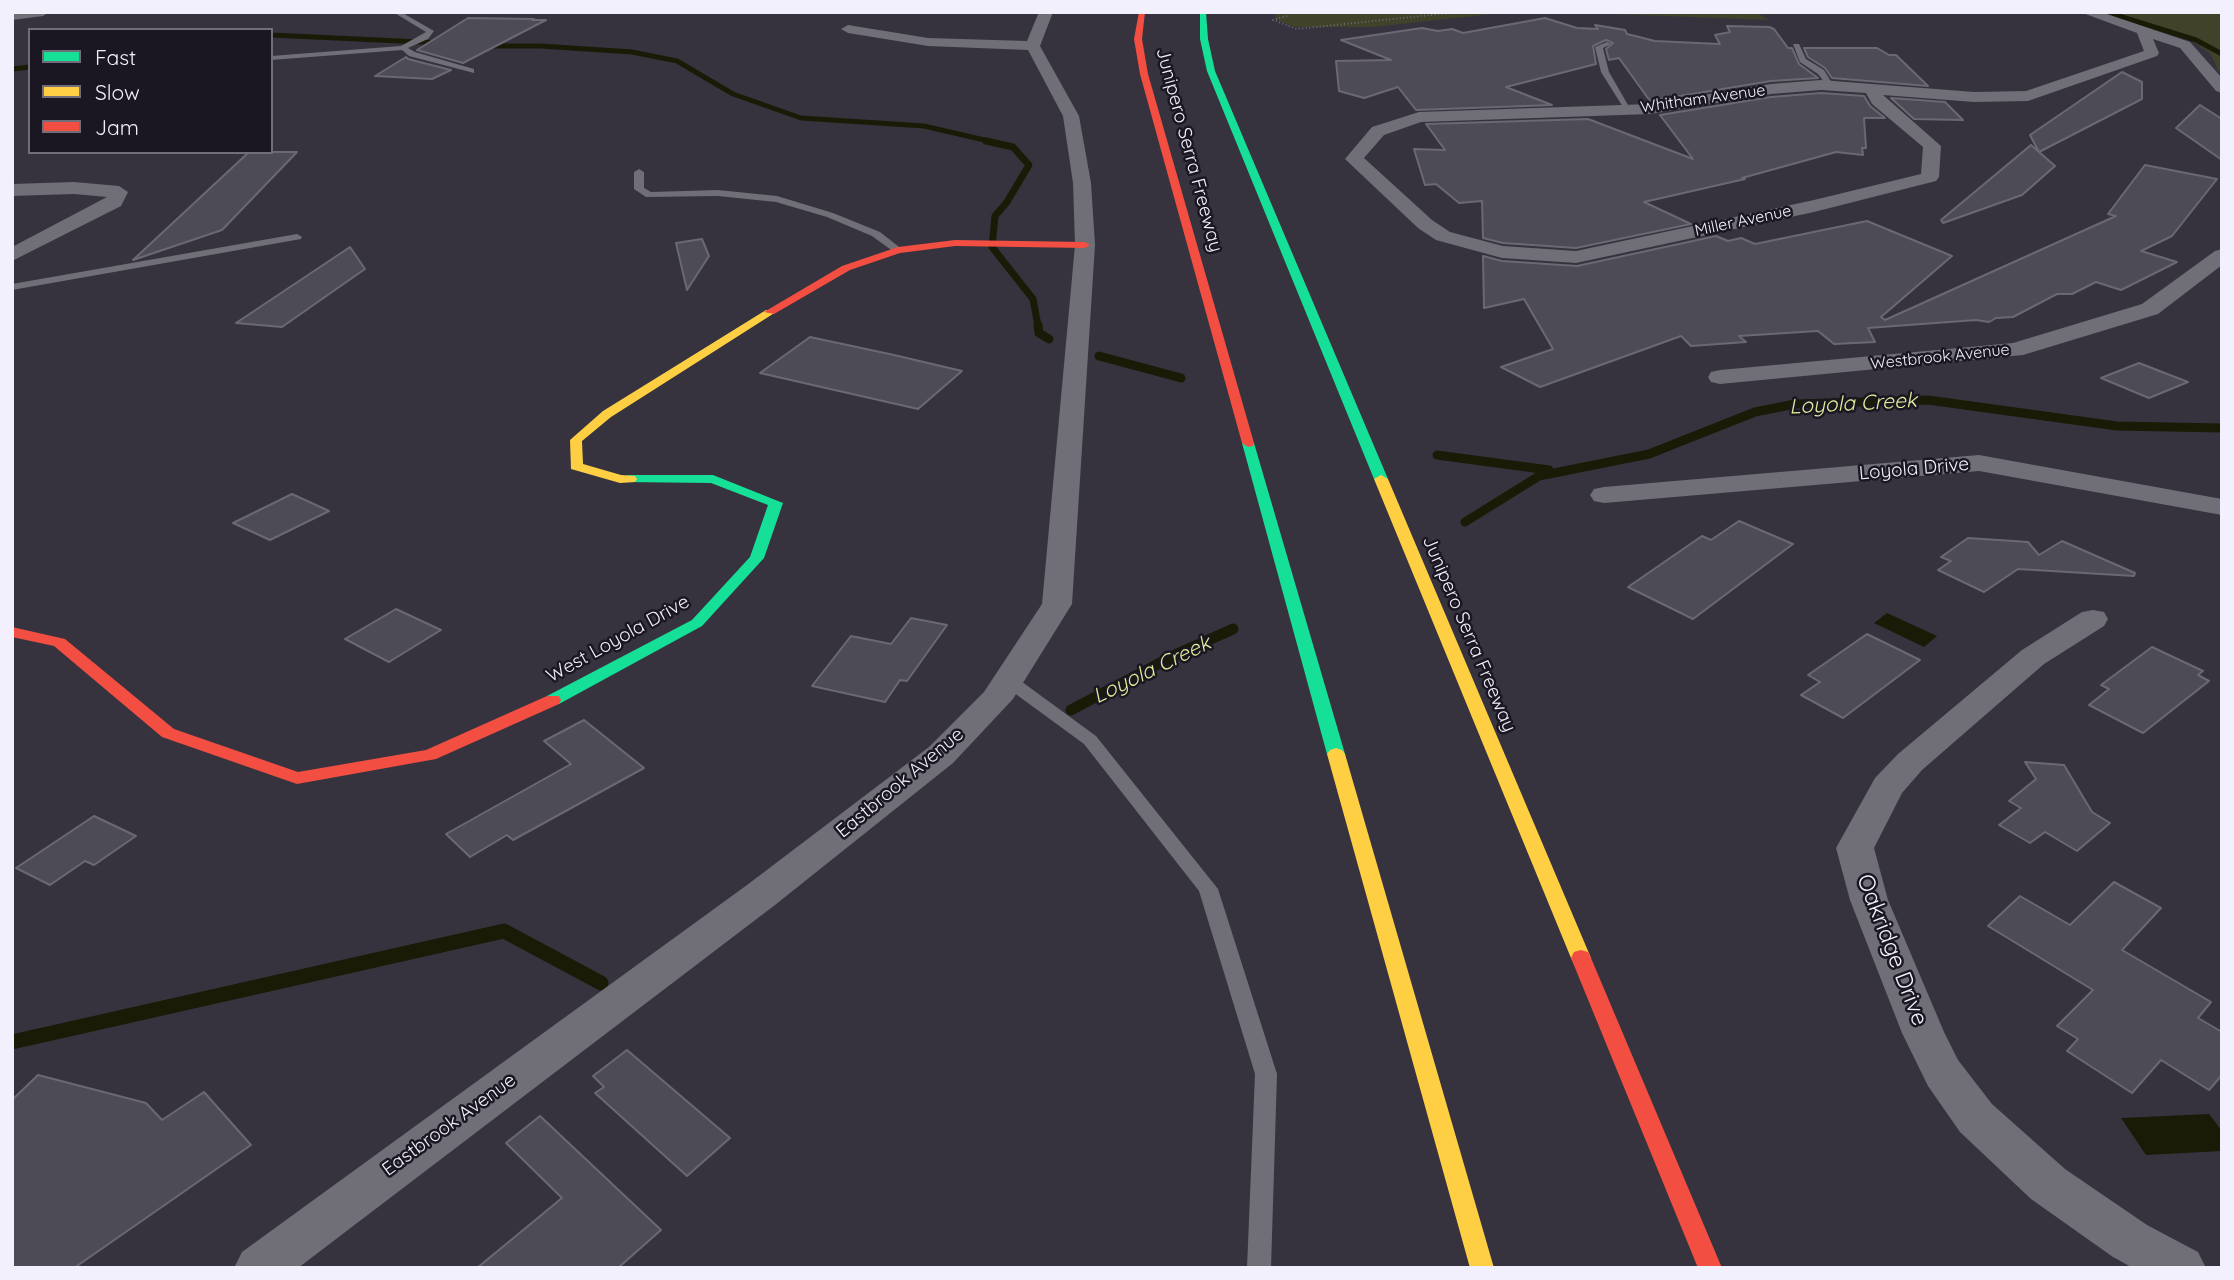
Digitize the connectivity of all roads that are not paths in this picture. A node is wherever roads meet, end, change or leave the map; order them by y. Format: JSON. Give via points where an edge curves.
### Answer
{"nodes":[{"id":1,"x":43,"y":12,"type":"edge"},
{"id":2,"x":396,"y":12,"type":"edge"},
{"id":3,"x":1046,"y":12,"type":"edge"},
{"id":4,"x":1142,"y":12,"type":"edge"},
{"id":5,"x":1203,"y":12,"type":"edge"},
{"id":6,"x":2087,"y":12,"type":"edge"},
{"id":7,"x":12,"y":16,"type":"edge"},
{"id":8,"x":848,"y":29,"type":"dead end"},
{"id":9,"x":2141,"y":29,"type":"junction"},
{"id":10,"x":1607,"y":44,"type":"dead end"},
{"id":11,"x":1033,"y":46,"type":"junction"},
{"id":12,"x":1796,"y":46,"type":"dead end"},
{"id":13,"x":403,"y":48,"type":"junction"},
{"id":14,"x":273,"y":58,"type":"edge"},
{"id":15,"x":471,"y":71,"type":"dead end"},
{"id":16,"x":1832,"y":86,"type":"junction"},
{"id":17,"x":2222,"y":88,"type":"edge"},
{"id":18,"x":1873,"y":91,"type":"junction"},
{"id":19,"x":1629,"y":110,"type":"junction"},
{"id":20,"x":639,"y":172,"type":"dead end"},
{"id":21,"x":12,"y":190,"type":"edge"},
{"id":22,"x":1443,"y":236,"type":"joint"},
{"id":23,"x":297,"y":237,"type":"dead end"},
{"id":24,"x":1085,"y":245,"type":"junction"},
{"id":25,"x":898,"y":250,"type":"junction"},
{"id":26,"x":2222,"y":255,"type":"edge"},
{"id":27,"x":12,"y":256,"type":"edge"},
{"id":28,"x":12,"y":287,"type":"edge"},
{"id":29,"x":1720,"y":377,"type":"dead end"},
{"id":30,"x":1604,"y":495,"type":"dead end"},
{"id":31,"x":2222,"y":507,"type":"edge"},
{"id":32,"x":2093,"y":619,"type":"dead end"},
{"id":33,"x":12,"y":632,"type":"edge"},
{"id":34,"x":1008,"y":680,"type":"junction"},
{"id":35,"x":259,"y":1268,"type":"edge"},
{"id":36,"x":1259,"y":1268,"type":"edge"},
{"id":37,"x":1482,"y":1268,"type":"edge"},
{"id":38,"x":1710,"y":1268,"type":"edge"},
{"id":39,"x":2181,"y":1268,"type":"edge"}],
"edges":[{"from":1,"to":7,"type":"street"},
{"from":2,"to":13,"type":"lane","via":[[430,31]]},
{"from":3,"to":11,"type":"street"},
{"from":4,"to":37,"type":"main road","name":"Junipero Serra Freeway","via":[[1138,39],[1143,74]]},
{"from":5,"to":38,"type":"main road","name":"Junipero Serra Freeway","via":[[1211,71]]},
{"from":6,"to":9,"type":"street"},
{"from":8,"to":11,"type":"street","via":[[928,41]]},
{"from":9,"to":17,"type":"street","via":[[2185,45]]},
{"from":9,"to":18,"type":"street","name":"Whitham Avenue","via":[[2152,53],[2028,96]]},
{"from":10,"to":19,"type":"lane","via":[[1599,47],[1605,72]]},
{"from":11,"to":24,"type":"street","name":"Eastbrook Avenue","via":[[1071,116],[1082,183]]},
{"from":12,"to":16,"type":"lane","via":[[1803,60]]},
{"from":13,"to":14,"type":"lane"},
{"from":13,"to":15,"type":"lane"},
{"from":16,"to":18,"type":"street","name":"Whitham Avenue"},
{"from":16,"to":19,"type":"street","name":"Whitham Avenue","via":[[1771,89]]},
{"from":18,"to":22,"type":"street","name":"Miller Avenue","via":[[1878,101],[1932,146],[1930,177],[1576,257],[1502,252]]},
{"from":19,"to":22,"type":"street","name":"Whitham Avenue","via":[[1419,117],[1378,131],[1354,159]]},
{"from":20,"to":25,"type":"lane","via":[[639,189],[649,195],[718,193],[776,199],[876,234]]},
{"from":21,"to":27,"type":"street","via":[[119,192],[114,202]]},
{"from":23,"to":28,"type":"lane"},
{"from":24,"to":25,"type":"main road","name":"West Loyola Drive","via":[[956,243]]},
{"from":24,"to":34,"type":"street","name":"Eastbrook Avenue","via":[[1056,604]]},
{"from":25,"to":33,"type":"main road","name":"West Loyola Drive","via":[[846,268],[731,334],[607,414],[576,440],[576,466],[621,479],[713,479],[776,503],[757,558],[697,623],[577,689],[430,755],[297,778],[168,733],[59,642]]},
{"from":26,"to":29,"type":"street","name":"Westbrook Avenue","via":[[2150,309],[2015,350]]},
{"from":30,"to":31,"type":"street","name":"Loyola Drive","via":[[1979,463]]},
{"from":32,"to":39,"type":"street","name":"Oakridge Drive","via":[[2033,657],[1910,761],[1888,787],[1855,848],[1869,900],[1923,1033],[1943,1073],[1976,1118],[2048,1184],[2130,1241]]},
{"from":34,"to":35,"type":"street","name":"Eastbrook Avenue","via":[[996,699],[941,755],[761,895]]},
{"from":34,"to":36,"type":"lane","via":[[1090,740],[1208,890],[1266,1074]]}]}
